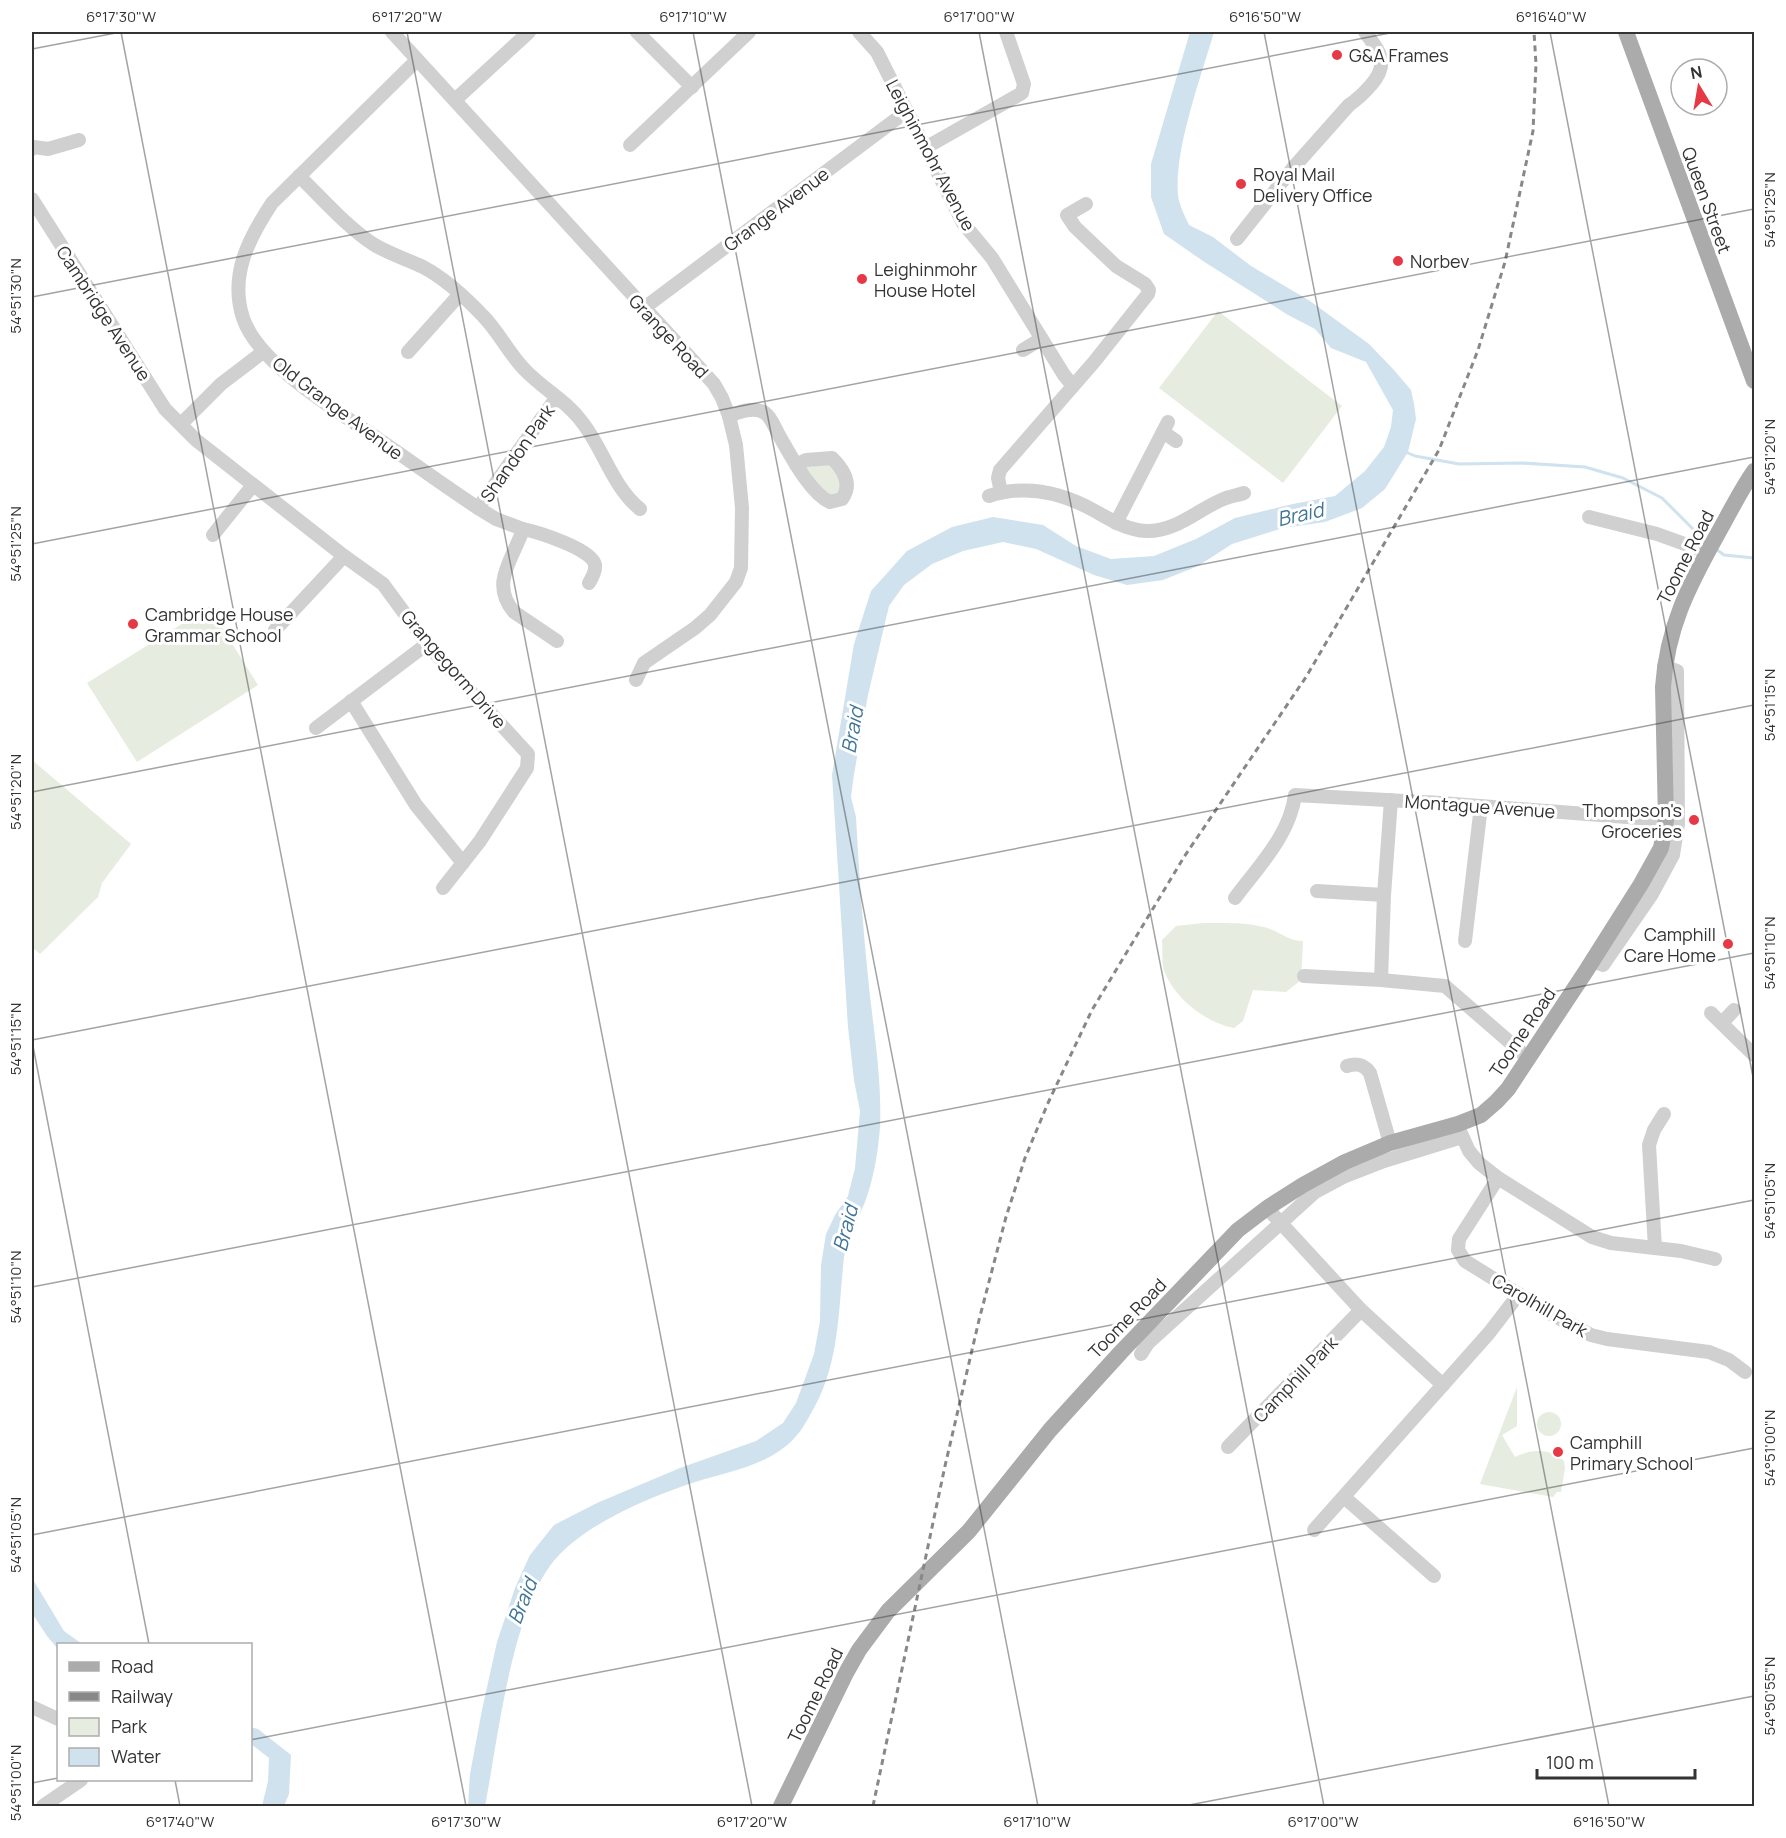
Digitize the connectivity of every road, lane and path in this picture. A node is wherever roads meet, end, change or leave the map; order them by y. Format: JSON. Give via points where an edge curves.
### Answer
{"nodes":[{"id":1,"x":392,"y":32,"type":"edge"},
{"id":2,"x":529,"y":32,"type":"edge"},
{"id":3,"x":637,"y":32,"type":"edge"},
{"id":4,"x":749,"y":32,"type":"edge"},
{"id":5,"x":859,"y":32,"type":"edge"},
{"id":6,"x":1006,"y":32,"type":"edge"},
{"id":7,"x":1365,"y":32,"type":"edge"},
{"id":8,"x":1626,"y":32,"type":"edge"},
{"id":9,"x":417,"y":60,"type":"junction"},
{"id":10,"x":692,"y":87,"type":"junction"},
{"id":11,"x":455,"y":100,"type":"junction"},
{"id":12,"x":908,"y":111,"type":"junction"},
{"id":13,"x":79,"y":140,"type":"dead end"},
{"id":14,"x":630,"y":145,"type":"dead end"},
{"id":15,"x":925,"y":148,"type":"junction"},
{"id":16,"x":32,"y":149,"type":"edge"},
{"id":17,"x":299,"y":176,"type":"junction"},
{"id":18,"x":32,"y":199,"type":"edge"},
{"id":19,"x":1086,"y":204,"type":"dead end"},
{"id":20,"x":1237,"y":239,"type":"dead end"},
{"id":21,"x":460,"y":294,"type":"junction"},
{"id":22,"x":644,"y":308,"type":"junction"},
{"id":23,"x":1041,"y":339,"type":"junction"},
{"id":24,"x":1023,"y":350,"type":"dead end"},
{"id":25,"x":263,"y":352,"type":"junction"},
{"id":26,"x":408,"y":352,"type":"dead end"},
{"id":27,"x":1755,"y":381,"type":"edge"},
{"id":28,"x":1073,"y":386,"type":"junction"},
{"id":29,"x":556,"y":398,"type":"junction"},
{"id":30,"x":729,"y":416,"type":"junction"},
{"id":31,"x":181,"y":424,"type":"junction"},
{"id":32,"x":1176,"y":441,"type":"dead end"},
{"id":33,"x":796,"y":465,"type":"dead end"},
{"id":34,"x":1755,"y":471,"type":"edge"},
{"id":35,"x":253,"y":485,"type":"junction"},
{"id":36,"x":1220,"y":485,"type":"dead end"},
{"id":37,"x":1244,"y":493,"type":"dead end"},
{"id":38,"x":1226,"y":498,"type":"junction"},
{"id":39,"x":478,"y":508,"type":"junction"},
{"id":40,"x":640,"y":509,"type":"dead end"},
{"id":41,"x":1589,"y":517,"type":"dead end"},
{"id":42,"x":1116,"y":523,"type":"junction"},
{"id":43,"x":523,"y":529,"type":"junction"},
{"id":44,"x":213,"y":535,"type":"dead end"},
{"id":45,"x":1709,"y":548,"type":"junction"},
{"id":46,"x":344,"y":556,"type":"junction"},
{"id":47,"x":590,"y":583,"type":"dead end"},
{"id":48,"x":275,"y":630,"type":"dead end"},
{"id":49,"x":557,"y":641,"type":"dead end"},
{"id":50,"x":427,"y":644,"type":"junction"},
{"id":51,"x":1664,"y":666,"type":"junction"},
{"id":52,"x":636,"y":680,"type":"dead end"},
{"id":53,"x":351,"y":701,"type":"junction"},
{"id":54,"x":316,"y":728,"type":"dead end"},
{"id":55,"x":1391,"y":800,"type":"junction"},
{"id":56,"x":1481,"y":806,"type":"junction"},
{"id":57,"x":1666,"y":820,"type":"junction"},
{"id":58,"x":1667,"y":851,"type":"junction"},
{"id":59,"x":463,"y":863,"type":"junction"},
{"id":60,"x":443,"y":888,"type":"dead end"},
{"id":61,"x":1317,"y":891,"type":"dead end"},
{"id":62,"x":1384,"y":895,"type":"junction"},
{"id":63,"x":1235,"y":898,"type":"dead end"},
{"id":64,"x":1465,"y":941,"type":"dead end"},
{"id":65,"x":1304,"y":976,"type":"dead end"},
{"id":66,"x":1381,"y":980,"type":"junction"},
{"id":67,"x":1734,"y":1010,"type":"dead end"},
{"id":68,"x":1711,"y":1013,"type":"dead end"},
{"id":69,"x":1722,"y":1023,"type":"junction"},
{"id":70,"x":1755,"y":1055,"type":"edge"},
{"id":71,"x":1528,"y":1058,"type":"junction"},
{"id":72,"x":1347,"y":1066,"type":"dead end"},
{"id":73,"x":1664,"y":1114,"type":"dead end"},
{"id":74,"x":1460,"y":1131,"type":"junction"},
{"id":75,"x":1390,"y":1143,"type":"junction"},
{"id":76,"x":1498,"y":1178,"type":"junction"},
{"id":77,"x":1267,"y":1208,"type":"junction"},
{"id":78,"x":1281,"y":1222,"type":"junction"},
{"id":79,"x":1655,"y":1248,"type":"junction"},
{"id":80,"x":1715,"y":1260,"type":"dead end"},
{"id":81,"x":1519,"y":1294,"type":"junction"},
{"id":82,"x":1361,"y":1310,"type":"junction"},
{"id":83,"x":1141,"y":1354,"type":"dead end"},
{"id":84,"x":1745,"y":1372,"type":"dead end"},
{"id":85,"x":1443,"y":1385,"type":"junction"},
{"id":86,"x":1228,"y":1447,"type":"dead end"},
{"id":87,"x":1344,"y":1497,"type":"junction"},
{"id":88,"x":1314,"y":1530,"type":"dead end"},
{"id":89,"x":1434,"y":1576,"type":"dead end"},
{"id":90,"x":32,"y":1707,"type":"edge"},
{"id":91,"x":57,"y":1719,"type":"edge"},
{"id":92,"x":78,"y":1781,"type":"edge"},
{"id":93,"x":43,"y":1806,"type":"edge"},
{"id":94,"x":781,"y":1806,"type":"edge"}],
"edges":[{"from":1,"to":9,"type":"street","name":"Grange Road"},
{"from":2,"to":11,"type":"street"},
{"from":3,"to":10,"type":"street"},
{"from":4,"to":10,"type":"street"},
{"from":5,"to":12,"type":"street","name":"Leighinmohr Avenue","via":[[878,52]]},
{"from":6,"to":15,"type":"street","via":[[1023,80],[1022,93]]},
{"from":7,"to":20,"type":"street","via":[[1381,56],[1380,75],[1293,168]]},
{"from":8,"to":27,"type":"main road","name":"Queen Street"},
{"from":9,"to":11,"type":"street","name":"Grange Road"},
{"from":9,"to":17,"type":"street","name":"Old Grange Avenue"},
{"from":10,"to":14,"type":"street"},
{"from":11,"to":22,"type":"street","name":"Grange Road"},
{"from":12,"to":15,"type":"street","name":"Leighinmohr Avenue"},
{"from":12,"to":22,"type":"street","name":"Grange Avenue"},
{"from":13,"to":16,"type":"street","via":[[48,149]]},
{"from":15,"to":23,"type":"street","name":"Leighinmohr Avenue","via":[[963,223],[992,258]]},
{"from":17,"to":21,"type":"street","name":"Shandon Park","via":[[373,244],[425,268]]},
{"from":17,"to":25,"type":"street","name":"Old Grange Avenue","via":[[272,203],[255,228],[240,266],[238,284],[243,318]]},
{"from":18,"to":31,"type":"street","name":"Cambridge Avenue","via":[[165,409]]},
{"from":19,"to":28,"type":"street","via":[[1067,215],[1075,227],[1149,291]]},
{"from":21,"to":26,"type":"street"},
{"from":21,"to":29,"type":"street","name":"Shandon Park","via":[[485,318],[520,365]]},
{"from":22,"to":30,"type":"street","name":"Grange Road","via":[[714,384]]},
{"from":23,"to":24,"type":"street"},
{"from":23,"to":28,"type":"street","name":"Leighinmohr Avenue"},
{"from":25,"to":31,"type":"street","via":[[221,384]]},
{"from":25,"to":39,"type":"street","name":"Old Grange Avenue","via":[[333,407]]},
{"from":28,"to":42,"type":"street","via":[[1000,470],[995,494],[1037,489],[1063,496]]},
{"from":29,"to":39,"type":"street","name":"Shandon Park"},
{"from":29,"to":40,"type":"street","name":"Shandon Park","via":[[584,424],[622,491]]},
{"from":30,"to":33,"type":"street","via":[[750,410],[765,413]]},
{"from":30,"to":52,"type":"street","name":"Grange Road","via":[[742,508],[741,568],[736,582],[710,615],[644,663]]},
{"from":31,"to":35,"type":"street","name":"Grangegorm Drive"},
{"from":32,"to":42,"type":"street","via":[[1165,427]]},
{"from":34,"to":45,"type":"main road","name":"Toome Road"},
{"from":35,"to":44,"type":"street"},
{"from":35,"to":46,"type":"street","name":"Grangegorm Drive"},
{"from":36,"to":38,"type":"street"},
{"from":37,"to":38,"type":"street"},
{"from":38,"to":42,"type":"street","via":[[1180,524],[1148,531]]},
{"from":39,"to":43,"type":"street","name":"Old Grange Avenue"},
{"from":41,"to":45,"type":"street"},
{"from":43,"to":47,"type":"street","name":"Old Grange Avenue","via":[[574,547],[593,560],[596,565]]},
{"from":43,"to":49,"type":"street","via":[[503,573],[503,588],[514,612]]},
{"from":45,"to":51,"type":"main road","name":"Toome Road","via":[[1671,629]]},
{"from":46,"to":48,"type":"street"},
{"from":46,"to":50,"type":"street","name":"Grangegorm Drive","via":[[383,584]]},
{"from":50,"to":53,"type":"street"},
{"from":50,"to":59,"type":"street","name":"Grangegorm Drive","via":[[528,754],[527,768]]},
{"from":51,"to":57,"type":"main road","name":"Toome Road"},
{"from":51,"to":58,"type":"street","name":"Toome Road","via":[[1677,671],[1678,824]]},
{"from":53,"to":54,"type":"street"},
{"from":53,"to":59,"type":"street","via":[[416,805]]},
{"from":55,"to":56,"type":"street","name":"Montague Avenue"},
{"from":55,"to":62,"type":"street"},
{"from":55,"to":63,"type":"street","name":"Montague Avenue","via":[[1295,795],[1285,828]]},
{"from":56,"to":57,"type":"street","name":"Montague Avenue"},
{"from":56,"to":64,"type":"street"},
{"from":57,"to":58,"type":"main road","name":"Toome Road"},
{"from":58,"to":71,"type":"main road","name":"Toome Road","via":[[1641,884]]},
{"from":59,"to":60,"type":"street","name":"Grangegorm Drive"},
{"from":61,"to":62,"type":"street"},
{"from":62,"to":66,"type":"street"},
{"from":65,"to":66,"type":"street"},
{"from":66,"to":71,"type":"street","via":[[1445,986]]},
{"from":67,"to":69,"type":"street"},
{"from":68,"to":69,"type":"street"},
{"from":69,"to":70,"type":"street"},
{"from":71,"to":74,"type":"main road","name":"Toome Road","via":[[1496,1102]]},
{"from":72,"to":75,"type":"street","via":[[1363,1065],[1372,1075]]},
{"from":73,"to":79,"type":"street","via":[[1649,1145]]},
{"from":74,"to":75,"type":"main road","name":"Toome Road"},
{"from":74,"to":76,"type":"street","via":[[1474,1157]]},
{"from":74,"to":78,"type":"street","name":"Toome Road","via":[[1343,1177],[1315,1192]]},
{"from":75,"to":77,"type":"main road","name":"Toome Road","via":[[1335,1168]]},
{"from":76,"to":79,"type":"street","via":[[1592,1237],[1611,1244]]},
{"from":76,"to":81,"type":"street","name":"Carolhill Park","via":[[1462,1234],[1458,1250],[1465,1261]]},
{"from":77,"to":78,"type":"street"},
{"from":77,"to":94,"type":"main road","name":"Toome Road","via":[[1238,1230],[1121,1352],[1050,1430],[969,1531],[888,1611],[846,1673]]},
{"from":78,"to":82,"type":"street"},
{"from":78,"to":83,"type":"street","name":"Toome Road","via":[[1148,1343]]},
{"from":79,"to":80,"type":"street"},
{"from":81,"to":84,"type":"street","name":"Carolhill Park","via":[[1591,1335],[1709,1352]]},
{"from":81,"to":85,"type":"street"},
{"from":82,"to":85,"type":"street"},
{"from":82,"to":86,"type":"street","name":"Camphill Park"},
{"from":85,"to":87,"type":"street"},
{"from":87,"to":88,"type":"street"},
{"from":87,"to":89,"type":"street"},
{"from":90,"to":91,"type":"street"},
{"from":92,"to":93,"type":"street"}]}
